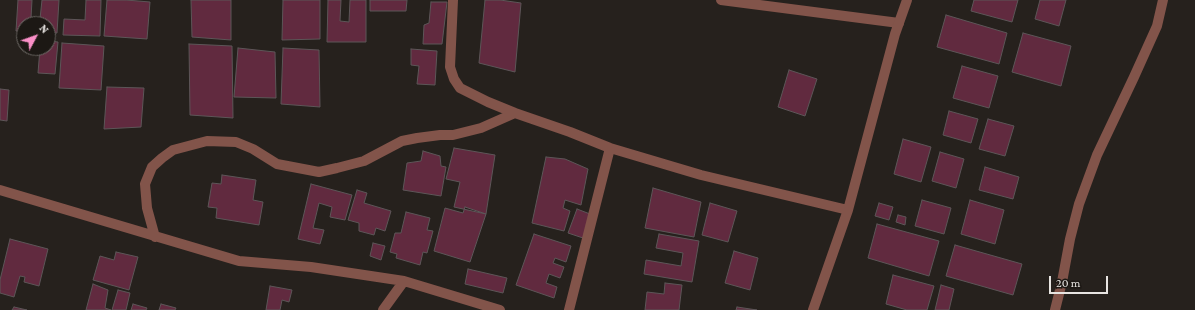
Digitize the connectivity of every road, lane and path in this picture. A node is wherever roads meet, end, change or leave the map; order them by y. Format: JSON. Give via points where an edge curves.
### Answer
{"nodes":[{"id":1,"x":453,"y":0,"type":"edge"},
{"id":2,"x":721,"y":0,"type":"edge"},
{"id":3,"x":907,"y":0,"type":"edge"},
{"id":4,"x":1163,"y":0,"type":"edge"},
{"id":5,"x":899,"y":23,"type":"junction"},
{"id":6,"x":515,"y":113,"type":"junction"},
{"id":7,"x":610,"y":148,"type":"junction"},
{"id":8,"x":0,"y":190,"type":"edge"},
{"id":9,"x":848,"y":210,"type":"junction"},
{"id":10,"x":155,"y":236,"type":"junction"},
{"id":11,"x":404,"y":281,"type":"junction"},
{"id":12,"x":383,"y":310,"type":"edge"},
{"id":13,"x":500,"y":310,"type":"edge"},
{"id":14,"x":569,"y":310,"type":"edge"},
{"id":15,"x":812,"y":310,"type":"edge"},
{"id":16,"x":1055,"y":310,"type":"edge"}],
"edges":[{"from":1,"to":6,"type":"street","via":[[450,67],[454,79],[460,88]]},
{"from":2,"to":5,"type":"street"},
{"from":3,"to":5,"type":"street"},
{"from":4,"to":16,"type":"street","via":[[1157,26],[1097,155],[1079,204]]},
{"from":5,"to":9,"type":"street"},
{"from":6,"to":7,"type":"street"},
{"from":6,"to":10,"type":"street","via":[[481,128],[453,135],[402,141],[364,161],[319,172],[277,164],[236,142],[207,141],[173,150],[152,167],[145,184],[147,208]]},
{"from":7,"to":9,"type":"street","via":[[702,175]]},
{"from":7,"to":14,"type":"street"},
{"from":8,"to":10,"type":"street"},
{"from":9,"to":15,"type":"street"},
{"from":10,"to":11,"type":"street","via":[[240,261],[311,267]]},
{"from":11,"to":12,"type":"street"},
{"from":11,"to":13,"type":"street"}]}
